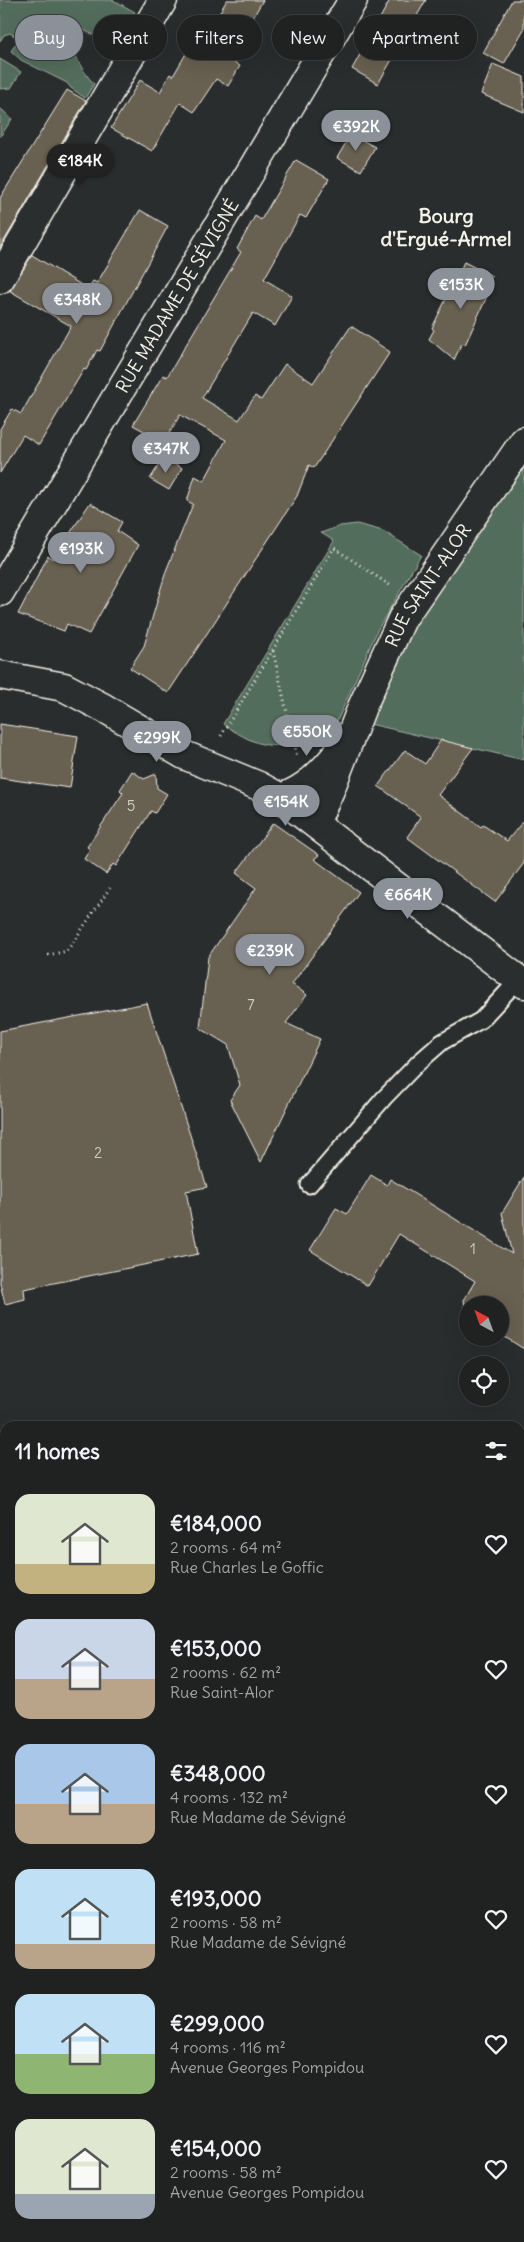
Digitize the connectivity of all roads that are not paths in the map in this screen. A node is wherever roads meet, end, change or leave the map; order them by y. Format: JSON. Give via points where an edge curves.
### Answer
{"nodes":[{"id":1,"x":163,"y":0,"type":"edge"},
{"id":2,"x":353,"y":0,"type":"edge"},
{"id":3,"x":0,"y":279,"type":"edge"},
{"id":4,"x":524,"y":441,"type":"edge"},
{"id":5,"x":0,"y":592,"type":"edge"},
{"id":6,"x":0,"y":656,"type":"edge"},
{"id":7,"x":0,"y":675,"type":"edge"},
{"id":8,"x":53,"y":684,"type":"junction"},
{"id":9,"x":348,"y":740,"type":"junction"},
{"id":10,"x":281,"y":798,"type":"junction"},
{"id":11,"x":315,"y":823,"type":"junction"},
{"id":12,"x":521,"y":982,"type":"edge"},
{"id":13,"x":309,"y":1185,"type":"dead end"}],
"edges":[{"from":1,"to":3,"type":"street"},
{"from":2,"to":5,"type":"street","name":"RUE MADAME DE SÉVIGNÉ"},
{"from":4,"to":9,"type":"street","name":"RUE SAINT-ALOR","via":[[412,602]]},
{"from":6,"to":8,"type":"street","via":[[27,666]]},
{"from":7,"to":8,"type":"street"},
{"from":8,"to":10,"type":"street","via":[[78,693],[184,755]]},
{"from":9,"to":10,"type":"street","name":"RUE SAINT-ALOR","via":[[321,774],[297,792]]},
{"from":9,"to":11,"type":"street","name":"RUE SAINT-ALOR"},
{"from":10,"to":11,"type":"street"},
{"from":11,"to":12,"type":"street"},
{"from":12,"to":13,"type":"lane","via":[[481,1020],[442,1042],[418,1063]]}]}
